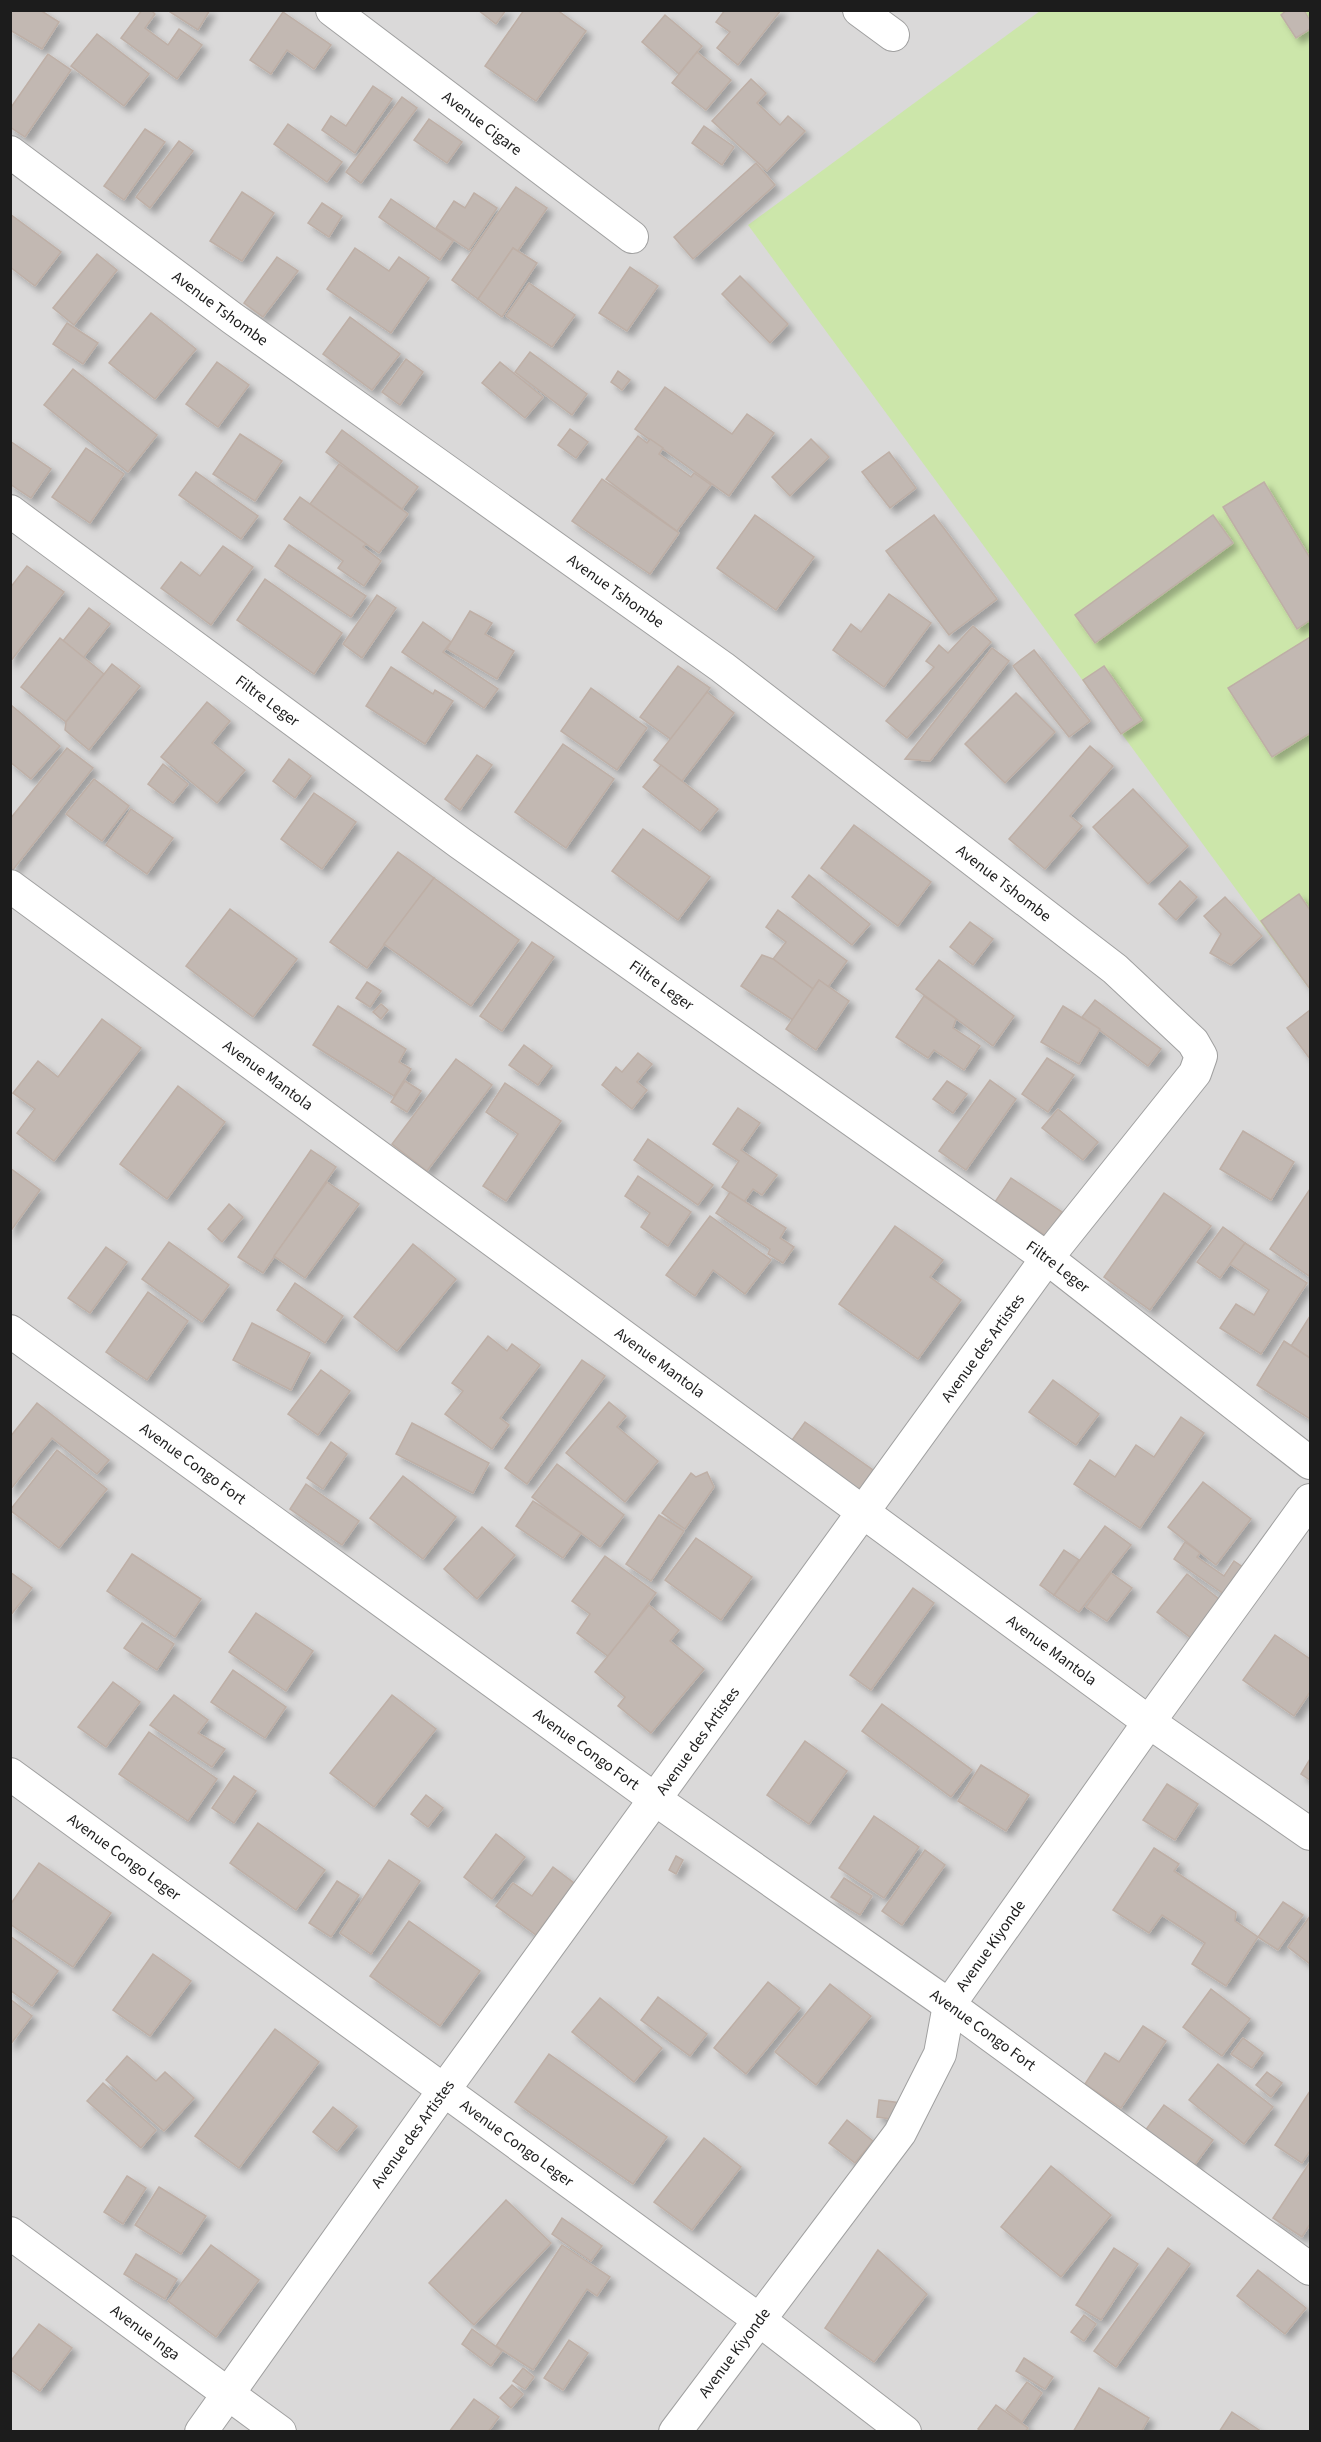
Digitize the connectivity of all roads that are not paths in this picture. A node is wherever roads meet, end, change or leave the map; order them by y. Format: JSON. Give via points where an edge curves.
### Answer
{"nodes":[{"id":1,"x":332,"y":10,"type":"edge"},
{"id":2,"x":859,"y":10,"type":"edge"},
{"id":3,"x":893,"y":35,"type":"dead end"},
{"id":4,"x":10,"y":152,"type":"edge"},
{"id":5,"x":632,"y":237,"type":"dead end"},
{"id":6,"x":10,"y":510,"type":"edge"},
{"id":7,"x":10,"y":886,"type":"edge"},
{"id":8,"x":1201,"y":1056,"type":"joint"},
{"id":9,"x":1047,"y":1258,"type":"junction"},
{"id":10,"x":10,"y":1331,"type":"edge"},
{"id":11,"x":1311,"y":1463,"type":"edge"},
{"id":12,"x":1311,"y":1500,"type":"edge"},
{"id":13,"x":864,"y":1514,"type":"junction"},
{"id":14,"x":1149,"y":1722,"type":"junction"},
{"id":15,"x":10,"y":1774,"type":"edge"},
{"id":16,"x":656,"y":1800,"type":"junction"},
{"id":17,"x":1311,"y":1834,"type":"edge"},
{"id":18,"x":949,"y":2005,"type":"junction"},
{"id":19,"x":444,"y":2090,"type":"junction"},
{"id":20,"x":10,"y":2233,"type":"edge"},
{"id":21,"x":1311,"y":2269,"type":"edge"},
{"id":22,"x":758,"y":2319,"type":"junction"},
{"id":23,"x":228,"y":2393,"type":"junction"},
{"id":24,"x":201,"y":2432,"type":"edge"},
{"id":25,"x":280,"y":2432,"type":"edge"},
{"id":26,"x":675,"y":2432,"type":"edge"},
{"id":27,"x":905,"y":2432,"type":"edge"}],
"edges":[{"from":1,"to":5,"type":"street","name":"Avenue Cigare"},
{"from":2,"to":3,"type":"street"},
{"from":4,"to":8,"type":"street","name":"Avenue Tshombe","via":[[232,318],[722,667],[1115,969],[1193,1042]]},
{"from":6,"to":9,"type":"street","name":"Filtre Leger","via":[[460,843]]},
{"from":7,"to":13,"type":"street","name":"Avenue Mantola"},
{"from":8,"to":9,"type":"street","name":"Avenue des Artistes","via":[[1195,1073]]},
{"from":9,"to":11,"type":"street","name":"Filtre Leger"},
{"from":9,"to":13,"type":"street","name":"Avenue des Artistes"},
{"from":10,"to":16,"type":"street","name":"Avenue Congo Fort"},
{"from":12,"to":14,"type":"street","name":"Avenue Kiyonde"},
{"from":13,"to":14,"type":"street","name":"Avenue Mantola"},
{"from":13,"to":16,"type":"street","name":"Avenue des Artistes"},
{"from":14,"to":17,"type":"street","name":"Avenue Mantola"},
{"from":14,"to":18,"type":"street","name":"Avenue Kiyonde"},
{"from":15,"to":19,"type":"street","name":"Avenue Congo Leger"},
{"from":16,"to":18,"type":"street","name":"Avenue Congo Fort"},
{"from":16,"to":19,"type":"street","name":"Avenue des Artistes"},
{"from":18,"to":21,"type":"street","name":"Avenue Congo Fort"},
{"from":18,"to":22,"type":"street","name":"Avenue Kiyonde","via":[[940,2054],[900,2133]]},
{"from":19,"to":22,"type":"street","name":"Avenue Congo Leger"},
{"from":19,"to":23,"type":"street","name":"Avenue des Artistes"},
{"from":20,"to":23,"type":"street","name":"Avenue Inga"},
{"from":22,"to":26,"type":"street","name":"Avenue Kiyonde"},
{"from":22,"to":27,"type":"street","name":"Avenue Congo Leger"},
{"from":23,"to":24,"type":"street","name":"Avenue des Artistes"},
{"from":23,"to":25,"type":"street","name":"Avenue Inga"}]}
